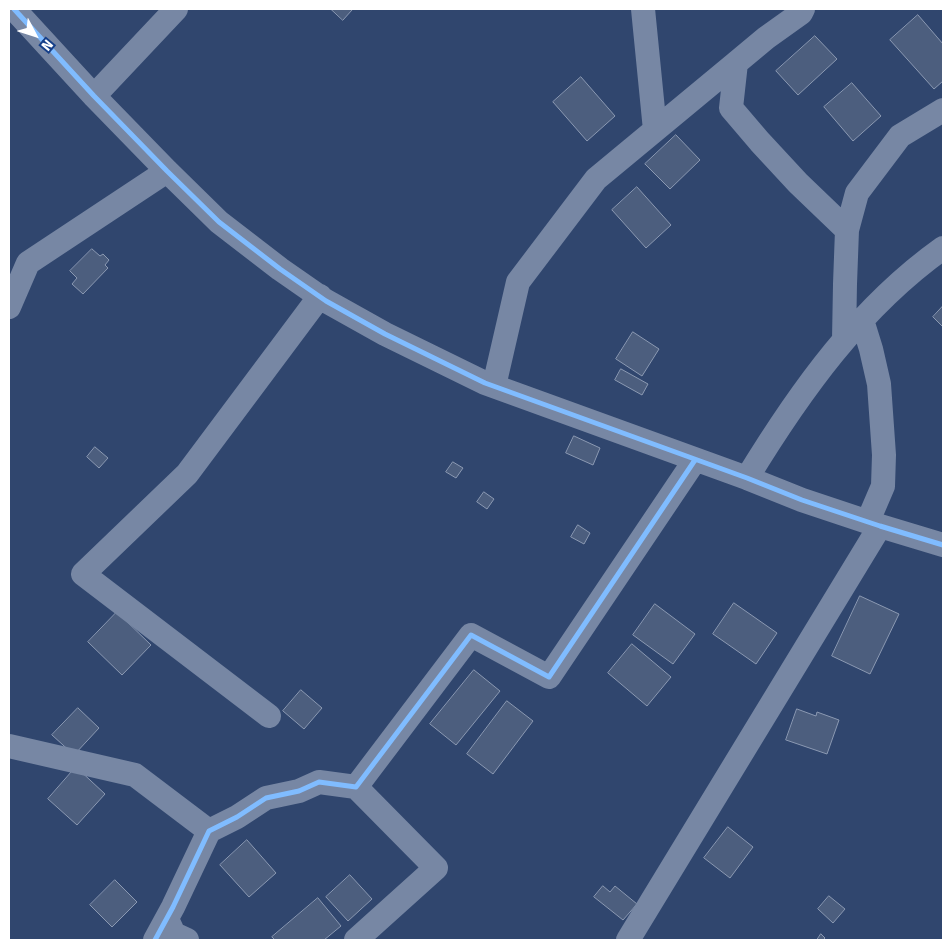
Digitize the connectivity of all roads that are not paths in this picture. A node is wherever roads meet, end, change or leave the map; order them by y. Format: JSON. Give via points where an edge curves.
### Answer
{"nodes":[{"id":1,"x":14,"y":9,"type":"edge"},
{"id":2,"x":176,"y":9,"type":"edge"},
{"id":3,"x":643,"y":9,"type":"edge"},
{"id":4,"x":804,"y":10,"type":"edge"},
{"id":5,"x":736,"y":63,"type":"junction"},
{"id":6,"x":94,"y":96,"type":"junction"},
{"id":7,"x":943,"y":110,"type":"edge"},
{"id":8,"x":655,"y":130,"type":"junction"},
{"id":9,"x":167,"y":171,"type":"junction"},
{"id":10,"x":847,"y":230,"type":"junction"},
{"id":11,"x":943,"y":248,"type":"edge"},
{"id":12,"x":844,"y":284,"type":"junction"},
{"id":13,"x":320,"y":296,"type":"junction"},
{"id":14,"x":9,"y":307,"type":"edge"},
{"id":15,"x":865,"y":317,"type":"junction"},
{"id":16,"x":844,"y":340,"type":"junction"},
{"id":17,"x":494,"y":386,"type":"junction"},
{"id":18,"x":695,"y":460,"type":"junction"},
{"id":19,"x":747,"y":478,"type":"junction"},
{"id":20,"x":874,"y":524,"type":"junction"},
{"id":21,"x":943,"y":545,"type":"edge"},
{"id":22,"x":269,"y":716,"type":"dead end"},
{"id":23,"x":9,"y":746,"type":"edge"},
{"id":24,"x":356,"y":787,"type":"junction"},
{"id":25,"x":208,"y":831,"type":"junction"},
{"id":26,"x":167,"y":919,"type":"junction"},
{"id":27,"x":155,"y":940,"type":"edge"},
{"id":28,"x":187,"y":940,"type":"edge"},
{"id":29,"x":356,"y":940,"type":"edge"},
{"id":30,"x":628,"y":940,"type":"edge"}],
"edges":[{"from":1,"to":6,"type":"street"},
{"from":2,"to":6,"type":"street"},
{"from":3,"to":8,"type":"street"},
{"from":4,"to":5,"type":"street"},
{"from":5,"to":8,"type":"street"},
{"from":5,"to":10,"type":"street","via":[[731,108],[798,183]]},
{"from":6,"to":9,"type":"street"},
{"from":7,"to":10,"type":"street","via":[[900,136],[857,193]]},
{"from":8,"to":17,"type":"street","via":[[596,179],[518,282]]},
{"from":9,"to":13,"type":"street","via":[[219,222]]},
{"from":9,"to":14,"type":"street","via":[[28,262]]},
{"from":10,"to":12,"type":"street"},
{"from":11,"to":15,"type":"street","via":[[921,264]]},
{"from":12,"to":15,"type":"street"},
{"from":12,"to":16,"type":"street"},
{"from":13,"to":17,"type":"street","via":[[385,334]]},
{"from":13,"to":22,"type":"street","via":[[187,474],[83,574]]},
{"from":15,"to":16,"type":"street"},
{"from":15,"to":20,"type":"street","via":[[879,384],[884,454],[882,486]]},
{"from":16,"to":19,"type":"street","via":[[802,392]]},
{"from":17,"to":18,"type":"street"},
{"from":18,"to":19,"type":"street"},
{"from":18,"to":24,"type":"street","via":[[550,678],[471,635]]},
{"from":19,"to":20,"type":"street"},
{"from":20,"to":21,"type":"street"},
{"from":20,"to":30,"type":"street"},
{"from":23,"to":25,"type":"street","via":[[136,775]]},
{"from":24,"to":25,"type":"street","via":[[319,782],[299,791],[266,798],[237,818]]},
{"from":24,"to":29,"type":"street","via":[[436,868]]},
{"from":25,"to":26,"type":"street"},
{"from":26,"to":27,"type":"street"},
{"from":26,"to":28,"type":"street","via":[[174,934]]}]}
